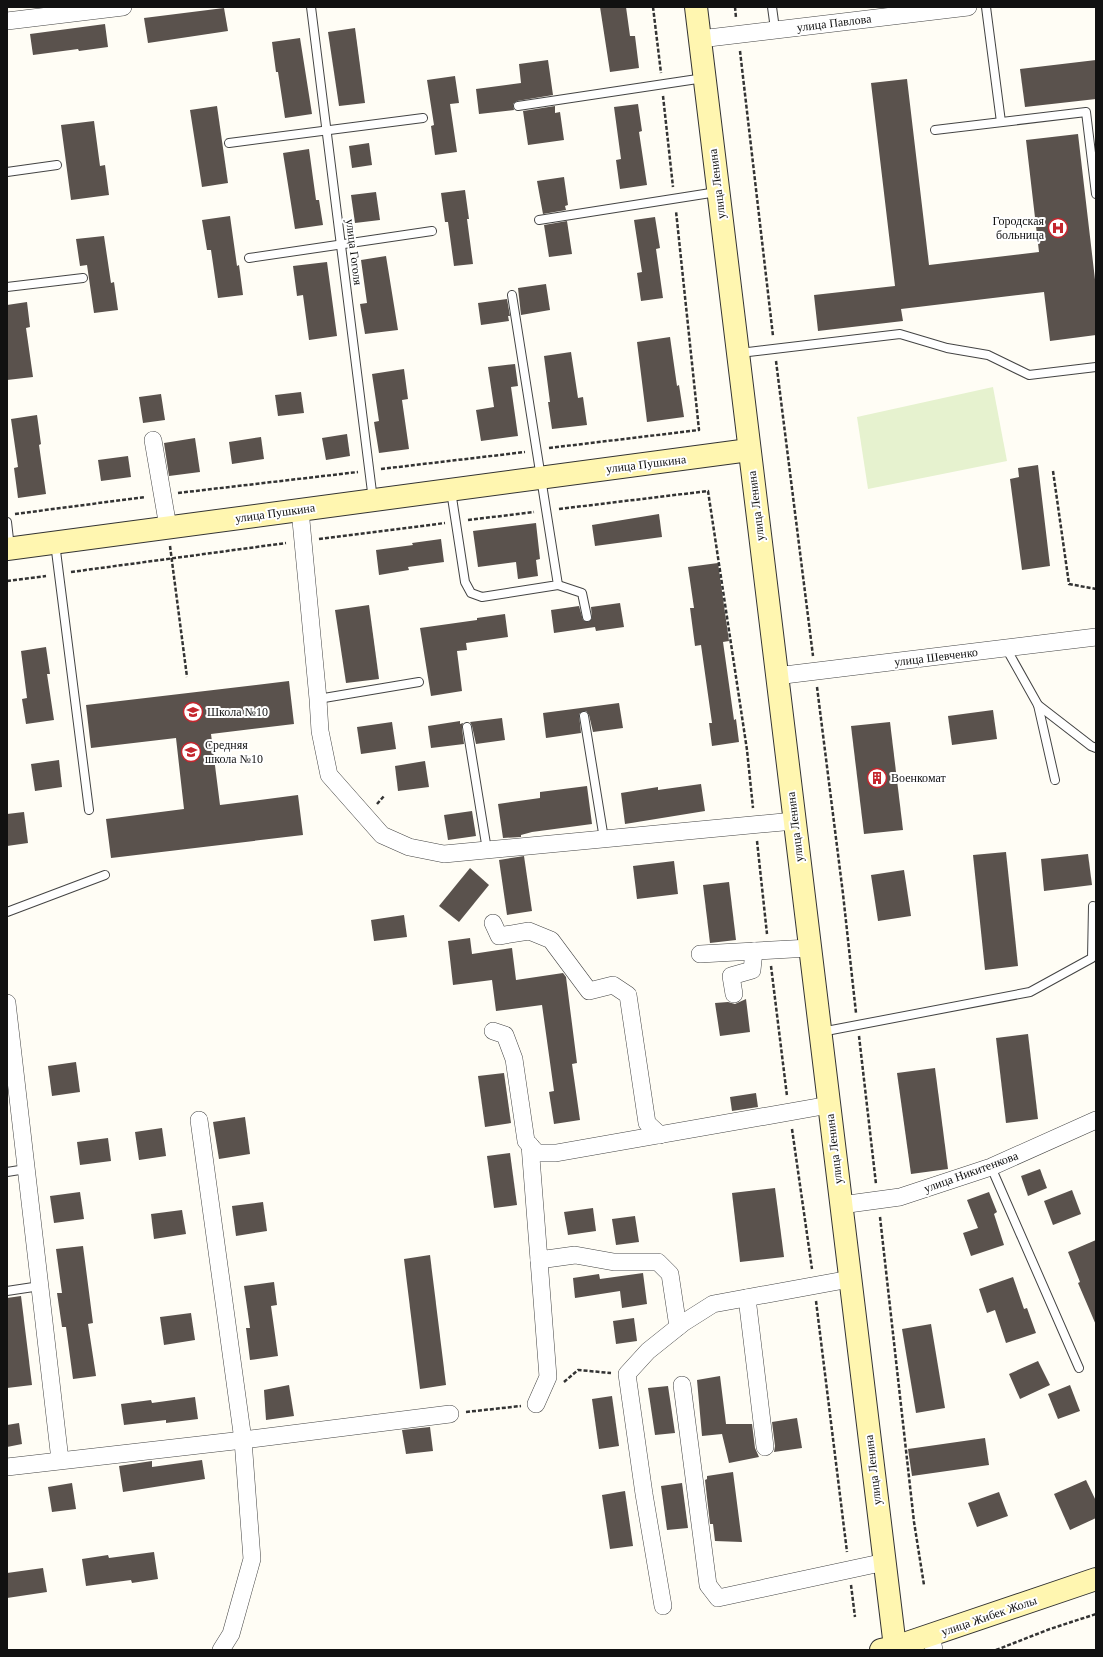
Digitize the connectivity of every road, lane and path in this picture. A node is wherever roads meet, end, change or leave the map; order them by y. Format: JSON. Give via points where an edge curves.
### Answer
{"nodes":[{"id":1,"x":123,"y":7,"type":"edge"},
{"id":2,"x":311,"y":7,"type":"edge"},
{"id":3,"x":654,"y":7,"type":"edge"},
{"id":4,"x":696,"y":7,"type":"edge"},
{"id":5,"x":735,"y":7,"type":"edge"},
{"id":6,"x":772,"y":7,"type":"edge"},
{"id":7,"x":968,"y":7,"type":"edge"},
{"id":8,"x":986,"y":7,"type":"edge"},
{"id":9,"x":7,"y":21,"type":"edge"},
{"id":10,"x":775,"y":29,"type":"junction"},
{"id":11,"x":738,"y":34,"type":"junction"},
{"id":12,"x":700,"y":39,"type":"junction"},
{"id":13,"x":704,"y":77,"type":"junction"},
{"id":14,"x":662,"y":84,"type":"junction"},
{"id":15,"x":518,"y":106,"type":"dead end"},
{"id":16,"x":423,"y":118,"type":"dead end"},
{"id":17,"x":1001,"y":122,"type":"junction"},
{"id":18,"x":935,"y":130,"type":"dead end"},
{"id":19,"x":326,"y":131,"type":"junction"},
{"id":20,"x":229,"y":143,"type":"dead end"},
{"id":21,"x":1094,"y":151,"type":"edge"},
{"id":22,"x":57,"y":165,"type":"dead end"},
{"id":23,"x":7,"y":172,"type":"edge"},
{"id":24,"x":718,"y":192,"type":"junction"},
{"id":25,"x":1096,"y":194,"type":"edge"},
{"id":26,"x":674,"y":199,"type":"junction"},
{"id":27,"x":539,"y":220,"type":"dead end"},
{"id":28,"x":432,"y":231,"type":"dead end"},
{"id":29,"x":340,"y":244,"type":"junction"},
{"id":30,"x":249,"y":258,"type":"dead end"},
{"id":31,"x":83,"y":278,"type":"dead end"},
{"id":32,"x":7,"y":287,"type":"edge"},
{"id":33,"x":512,"y":295,"type":"dead end"},
{"id":34,"x":773,"y":335,"type":"dead end"},
{"id":35,"x":737,"y":354,"type":"junction"},
{"id":36,"x":776,"y":364,"type":"dead end"},
{"id":37,"x":1096,"y":368,"type":"edge"},
{"id":38,"x":153,"y":440,"type":"dead end"},
{"id":39,"x":538,"y":450,"type":"junction"},
{"id":40,"x":749,"y":450,"type":"junction"},
{"id":41,"x":369,"y":471,"type":"junction"},
{"id":42,"x":1053,"y":471,"type":"dead end"},
{"id":43,"x":542,"y":478,"type":"junction"},
{"id":44,"x":451,"y":490,"type":"junction"},
{"id":45,"x":162,"y":495,"type":"junction"},
{"id":46,"x":373,"y":500,"type":"junction"},
{"id":47,"x":300,"y":510,"type":"junction"},
{"id":48,"x":547,"y":511,"type":"junction"},
{"id":49,"x":15,"y":514,"type":"dead end"},
{"id":50,"x":7,"y":522,"type":"edge"},
{"id":51,"x":456,"y":522,"type":"junction"},
{"id":52,"x":168,"y":527,"type":"junction"},
{"id":53,"x":317,"y":539,"type":"dead end"},
{"id":54,"x":55,"y":542,"type":"junction"},
{"id":55,"x":288,"y":542,"type":"dead end"},
{"id":56,"x":9,"y":549,"type":"edge"},
{"id":57,"x":172,"y":559,"type":"junction"},
{"id":58,"x":59,"y":574,"type":"junction"},
{"id":59,"x":7,"y":581,"type":"edge"},
{"id":60,"x":558,"y":585,"type":"junction"},
{"id":61,"x":1096,"y":589,"type":"edge"},
{"id":62,"x":587,"y":617,"type":"dead end"},
{"id":63,"x":1096,"y":637,"type":"edge"},
{"id":64,"x":1006,"y":648,"type":"junction"},
{"id":65,"x":813,"y":661,"type":"dead end"},
{"id":66,"x":776,"y":676,"type":"junction"},
{"id":67,"x":187,"y":677,"type":"dead end"},
{"id":68,"x":419,"y":682,"type":"dead end"},
{"id":69,"x":816,"y":684,"type":"dead end"},
{"id":70,"x":318,"y":698,"type":"junction"},
{"id":71,"x":1038,"y":704,"type":"junction"},
{"id":72,"x":584,"y":716,"type":"dead end"},
{"id":73,"x":467,"y":727,"type":"dead end"},
{"id":74,"x":1096,"y":748,"type":"edge"},
{"id":75,"x":1055,"y":780,"type":"dead end"},
{"id":76,"x":89,"y":810,"type":"dead end"},
{"id":77,"x":794,"y":821,"type":"junction"},
{"id":78,"x":755,"y":825,"type":"junction"},
{"id":79,"x":604,"y":839,"type":"junction"},
{"id":80,"x":487,"y":850,"type":"junction"},
{"id":81,"x":105,"y":875,"type":"dead end"},
{"id":82,"x":1093,"y":906,"type":"dead end"},
{"id":83,"x":7,"y":912,"type":"edge"},
{"id":84,"x":493,"y":923,"type":"dead end"},
{"id":85,"x":810,"y":948,"type":"junction"},
{"id":86,"x":762,"y":951,"type":"junction"},
{"id":87,"x":700,"y":954,"type":"dead end"},
{"id":88,"x":734,"y":994,"type":"dead end"},
{"id":89,"x":7,"y":1003,"type":"edge"},
{"id":90,"x":857,"y":1019,"type":"dead end"},
{"id":91,"x":493,"y":1032,"type":"dead end"},
{"id":92,"x":820,"y":1032,"type":"junction"},
{"id":93,"x":858,"y":1035,"type":"dead end"},
{"id":94,"x":10,"y":1057,"type":"edge"},
{"id":95,"x":829,"y":1105,"type":"junction"},
{"id":96,"x":790,"y":1112,"type":"junction"},
{"id":97,"x":199,"y":1120,"type":"dead end"},
{"id":98,"x":1096,"y":1120,"type":"edge"},
{"id":99,"x":660,"y":1136,"type":"junction"},
{"id":100,"x":530,"y":1145,"type":"junction"},
{"id":101,"x":991,"y":1167,"type":"junction"},
{"id":102,"x":26,"y":1169,"type":"junction"},
{"id":103,"x":7,"y":1172,"type":"edge"},
{"id":104,"x":877,"y":1191,"type":"dead end"},
{"id":105,"x":841,"y":1205,"type":"junction"},
{"id":106,"x":880,"y":1214,"type":"dead end"},
{"id":107,"x":539,"y":1260,"type":"junction"},
{"id":108,"x":850,"y":1279,"type":"junction"},
{"id":109,"x":814,"y":1285,"type":"junction"},
{"id":110,"x":40,"y":1286,"type":"junction"},
{"id":111,"x":7,"y":1291,"type":"edge"},
{"id":112,"x":747,"y":1298,"type":"junction"},
{"id":113,"x":678,"y":1327,"type":"junction"},
{"id":114,"x":1079,"y":1368,"type":"dead end"},
{"id":115,"x":627,"y":1374,"type":"junction"},
{"id":116,"x":560,"y":1385,"type":"dead end"},
{"id":117,"x":682,"y":1385,"type":"dead end"},
{"id":118,"x":536,"y":1404,"type":"joint"},
{"id":119,"x":450,"y":1414,"type":"joint"},
{"id":120,"x":243,"y":1440,"type":"junction"},
{"id":121,"x":765,"y":1447,"type":"dead end"},
{"id":122,"x":60,"y":1460,"type":"junction"},
{"id":123,"x":7,"y":1467,"type":"edge"},
{"id":124,"x":884,"y":1562,"type":"junction"},
{"id":125,"x":849,"y":1569,"type":"junction"},
{"id":126,"x":1096,"y":1579,"type":"edge"},
{"id":127,"x":924,"y":1585,"type":"dead end"},
{"id":128,"x":663,"y":1606,"type":"dead end"},
{"id":129,"x":1096,"y":1614,"type":"edge"},
{"id":130,"x":855,"y":1617,"type":"dead end"},
{"id":131,"x":932,"y":1643,"type":"edge"},
{"id":132,"x":888,"y":1649,"type":"edge"},
{"id":133,"x":222,"y":1650,"type":"edge"},
{"id":134,"x":996,"y":1650,"type":"edge"}],
"edges":[{"from":1,"to":9,"type":"street"},
{"from":2,"to":19,"type":"lane","name":"улица Гоголя"},
{"from":3,"to":14,"type":"path"},
{"from":4,"to":12,"type":"street","name":"улица Ленина"},
{"from":5,"to":11,"type":"path"},
{"from":6,"to":10,"type":"lane"},
{"from":7,"to":10,"type":"street","name":"улица Павлова"},
{"from":8,"to":17,"type":"lane"},
{"from":10,"to":11,"type":"street","name":"улица Павлова"},
{"from":11,"to":12,"type":"street","name":"улица Павлова"},
{"from":11,"to":34,"type":"path"},
{"from":12,"to":13,"type":"street","name":"улица Ленина"},
{"from":13,"to":14,"type":"lane"},
{"from":13,"to":24,"type":"street","name":"улица Ленина"},
{"from":14,"to":15,"type":"lane"},
{"from":14,"to":26,"type":"path"},
{"from":16,"to":19,"type":"lane"},
{"from":17,"to":18,"type":"lane"},
{"from":17,"to":21,"type":"lane","via":[[1086,112]]},
{"from":19,"to":20,"type":"lane"},
{"from":19,"to":29,"type":"lane","name":"улица Гоголя"},
{"from":21,"to":25,"type":"lane"},
{"from":22,"to":23,"type":"lane"},
{"from":24,"to":26,"type":"lane"},
{"from":24,"to":35,"type":"street","name":"улица Ленина"},
{"from":26,"to":27,"type":"lane"},
{"from":26,"to":39,"type":"path","via":[[699,430]]},
{"from":28,"to":29,"type":"lane"},
{"from":29,"to":30,"type":"lane"},
{"from":29,"to":41,"type":"lane","name":"улица Гоголя"},
{"from":31,"to":32,"type":"lane"},
{"from":33,"to":39,"type":"lane"},
{"from":35,"to":37,"type":"lane","via":[[900,334],[947,348],[988,355],[1029,375]]},
{"from":35,"to":40,"type":"street","name":"улица Ленина"},
{"from":36,"to":65,"type":"path"},
{"from":38,"to":45,"type":"street"},
{"from":39,"to":41,"type":"path"},
{"from":39,"to":43,"type":"lane"},
{"from":40,"to":43,"type":"street","name":"улица Пушкина"},
{"from":40,"to":66,"type":"street","name":"улица Ленина"},
{"from":41,"to":45,"type":"path"},
{"from":41,"to":46,"type":"lane","name":"улица Гоголя"},
{"from":42,"to":61,"type":"path","via":[[1069,584]]},
{"from":43,"to":44,"type":"street","name":"улица Пушкина"},
{"from":43,"to":48,"type":"lane"},
{"from":44,"to":46,"type":"street","name":"улица Пушкина"},
{"from":44,"to":51,"type":"lane"},
{"from":45,"to":49,"type":"path"},
{"from":45,"to":52,"type":"street"},
{"from":46,"to":47,"type":"street","name":"улица Пушкина"},
{"from":47,"to":52,"type":"street","name":"улица Пушкина"},
{"from":47,"to":70,"type":"street"},
{"from":48,"to":51,"type":"path"},
{"from":48,"to":60,"type":"lane"},
{"from":48,"to":78,"type":"path","via":[[708,491],[746,742]]},
{"from":50,"to":56,"type":"lane"},
{"from":51,"to":53,"type":"path"},
{"from":51,"to":60,"type":"lane","via":[[465,582],[476,596]]},
{"from":52,"to":54,"type":"street","name":"улица Пушкина"},
{"from":52,"to":57,"type":"path"},
{"from":54,"to":56,"type":"street","name":"улица Пушкина"},
{"from":54,"to":58,"type":"lane"},
{"from":55,"to":57,"type":"path"},
{"from":57,"to":58,"type":"path"},
{"from":57,"to":67,"type":"path"},
{"from":58,"to":59,"type":"path"},
{"from":58,"to":76,"type":"lane"},
{"from":60,"to":62,"type":"lane","via":[[582,593]]},
{"from":63,"to":64,"type":"street","name":"улица Шевченко"},
{"from":64,"to":66,"type":"street","name":"улица Шевченко"},
{"from":64,"to":71,"type":"lane"},
{"from":66,"to":77,"type":"street","name":"улица Ленина"},
{"from":68,"to":70,"type":"lane"},
{"from":69,"to":90,"type":"path"},
{"from":70,"to":80,"type":"street","via":[[320,731],[330,775],[382,835],[409,847],[444,854]]},
{"from":71,"to":74,"type":"lane"},
{"from":71,"to":75,"type":"lane"},
{"from":72,"to":79,"type":"lane"},
{"from":73,"to":80,"type":"lane"},
{"from":77,"to":78,"type":"street"},
{"from":77,"to":85,"type":"street","name":"улица Ленина"},
{"from":78,"to":79,"type":"street"},
{"from":78,"to":86,"type":"path"},
{"from":79,"to":80,"type":"street"},
{"from":81,"to":83,"type":"lane"},
{"from":82,"to":92,"type":"lane","via":[[1092,958],[1030,992]]},
{"from":84,"to":99,"type":"street","via":[[500,936],[529,931],[551,940],[589,991],[613,985],[628,995],[647,1123]]},
{"from":85,"to":86,"type":"street"},
{"from":85,"to":92,"type":"street","name":"улица Ленина"},
{"from":86,"to":87,"type":"street"},
{"from":86,"to":88,"type":"street","via":[[752,970],[731,976]]},
{"from":86,"to":96,"type":"path"},
{"from":89,"to":94,"type":"street"},
{"from":91,"to":100,"type":"street","via":[[505,1035],[514,1059],[526,1141]]},
{"from":92,"to":95,"type":"street","name":"улица Ленина"},
{"from":93,"to":104,"type":"path"},
{"from":94,"to":102,"type":"street"},
{"from":95,"to":96,"type":"street"},
{"from":95,"to":105,"type":"street","name":"улица Ленина"},
{"from":96,"to":99,"type":"street"},
{"from":96,"to":109,"type":"path"},
{"from":97,"to":120,"type":"street"},
{"from":98,"to":101,"type":"street","name":"улица Никитенкова"},
{"from":99,"to":100,"type":"street","via":[[556,1153],[537,1153]]},
{"from":100,"to":107,"type":"street"},
{"from":101,"to":105,"type":"street","name":"улица Никитенкова","via":[[900,1197]]},
{"from":101,"to":114,"type":"lane"},
{"from":102,"to":103,"type":"lane"},
{"from":102,"to":110,"type":"street"},
{"from":105,"to":108,"type":"street","name":"улица Ленина"},
{"from":106,"to":127,"type":"path","via":[[914,1522]]},
{"from":107,"to":113,"type":"street","via":[[575,1255],[614,1262],[658,1262],[670,1274]]},
{"from":107,"to":118,"type":"street","via":[[548,1377]]},
{"from":108,"to":109,"type":"street"},
{"from":108,"to":124,"type":"street","name":"улица Ленина"},
{"from":109,"to":112,"type":"street"},
{"from":109,"to":125,"type":"path"},
{"from":110,"to":111,"type":"lane"},
{"from":110,"to":122,"type":"street"},
{"from":112,"to":113,"type":"street","via":[[713,1304]]},
{"from":112,"to":121,"type":"street"},
{"from":113,"to":115,"type":"street","via":[[648,1351]]},
{"from":115,"to":116,"type":"path","via":[[578,1370]]},
{"from":115,"to":128,"type":"street"},
{"from":117,"to":125,"type":"street","via":[[708,1586],[718,1598]]},
{"from":118,"to":119,"type":"path"},
{"from":119,"to":120,"type":"street"},
{"from":120,"to":122,"type":"street"},
{"from":120,"to":133,"type":"street","via":[[252,1559],[231,1634]]},
{"from":122,"to":123,"type":"street"},
{"from":124,"to":125,"type":"street"},
{"from":124,"to":132,"type":"street","name":"улица Ленина"},
{"from":125,"to":130,"type":"path"},
{"from":126,"to":131,"type":"street","name":"улица Жибек Жолы"},
{"from":129,"to":134,"type":"path"},
{"from":131,"to":132,"type":"street","name":"улица Жибек Жолы"}]}
